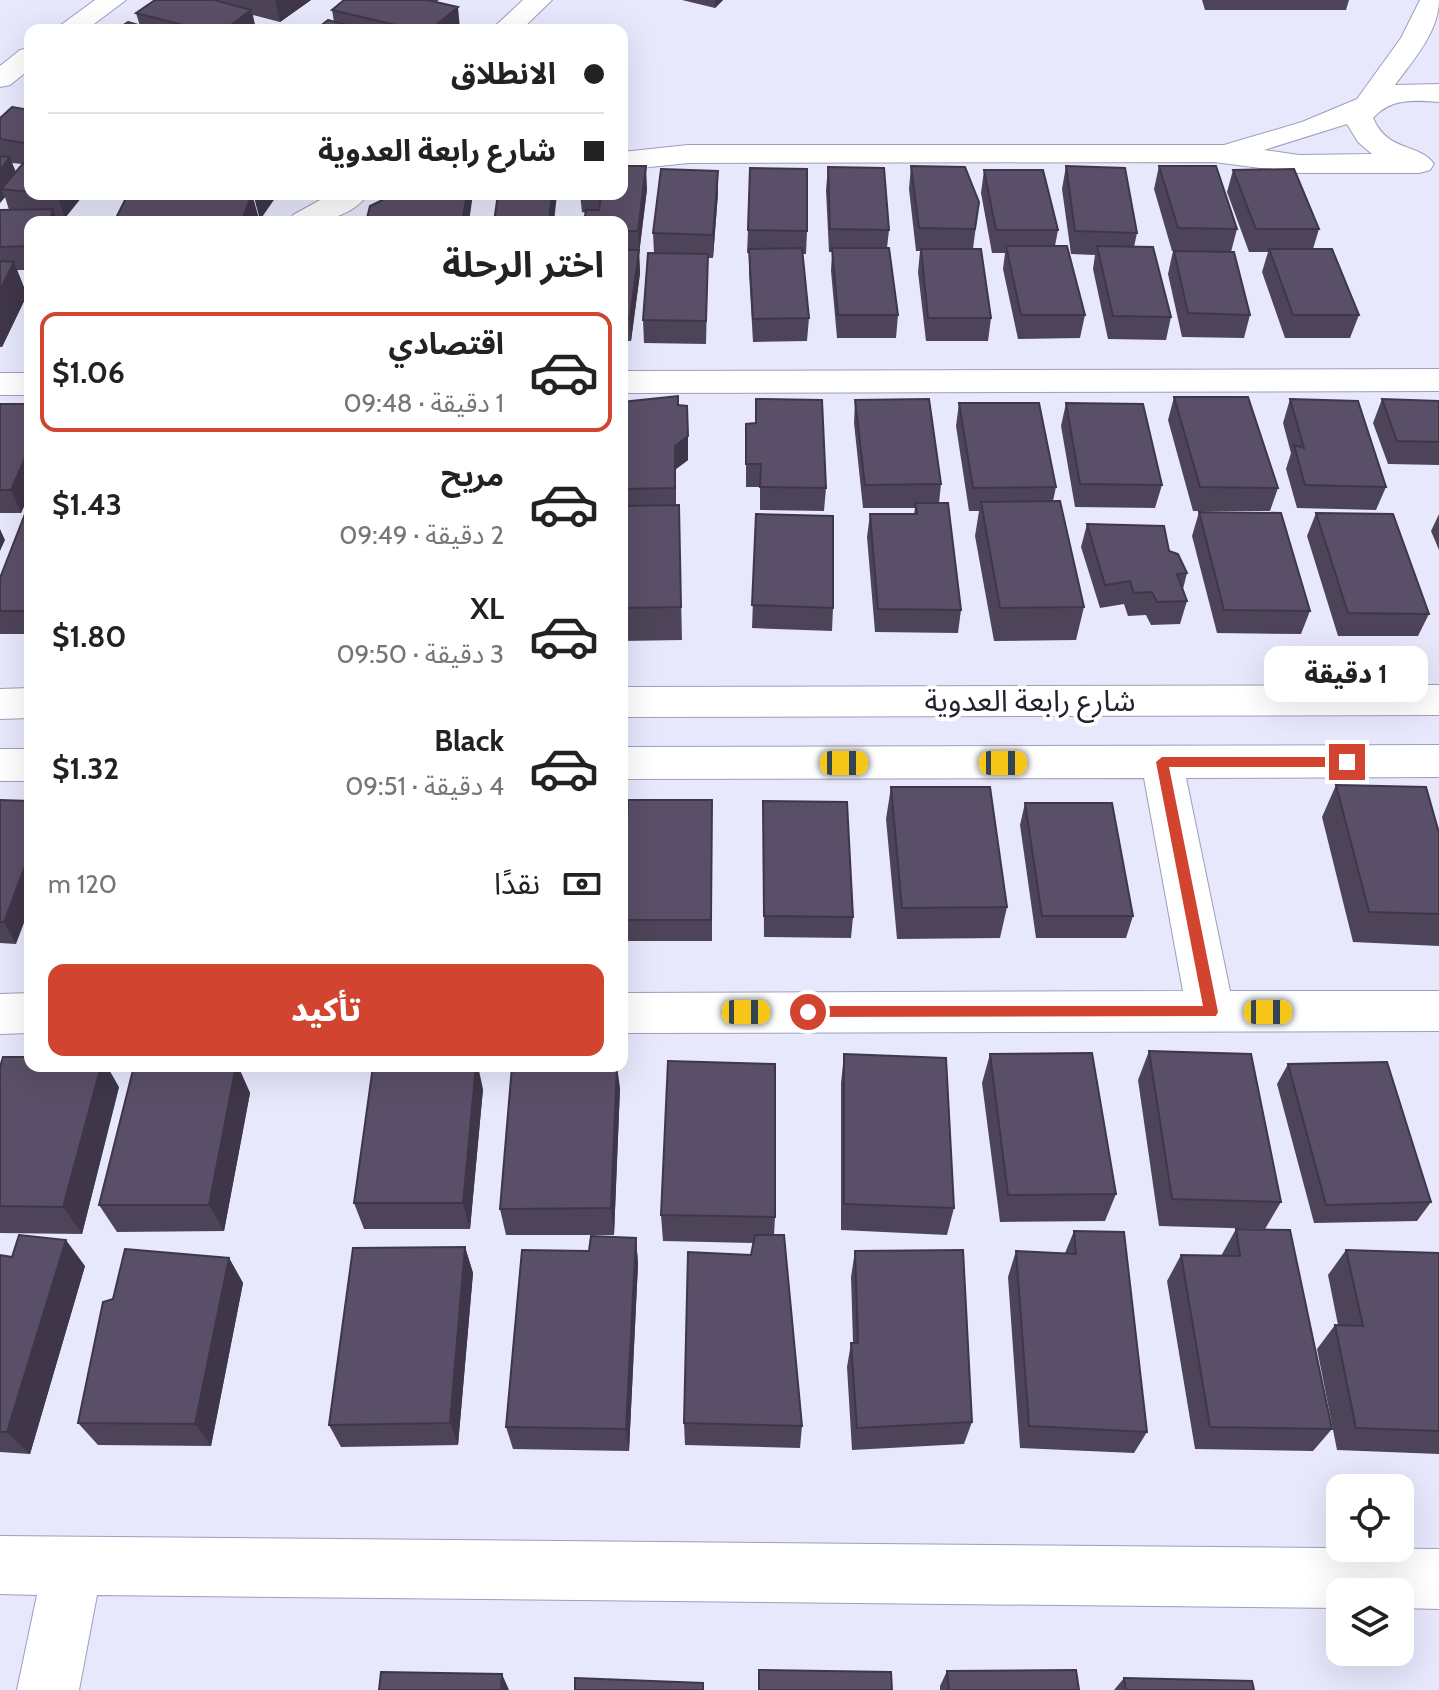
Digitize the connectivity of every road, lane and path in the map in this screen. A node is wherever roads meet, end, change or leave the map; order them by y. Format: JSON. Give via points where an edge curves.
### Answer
{"nodes":[{"id":1,"x":113,"y":0,"type":"edge"},
{"id":2,"x":1433,"y":0,"type":"edge"},
{"id":3,"x":1439,"y":10,"type":"edge"},
{"id":4,"x":531,"y":13,"type":"edge"},
{"id":5,"x":77,"y":24,"type":"edge"},
{"id":6,"x":514,"y":24,"type":"edge"},
{"id":7,"x":24,"y":61,"type":"edge"},
{"id":8,"x":0,"y":79,"type":"edge"},
{"id":9,"x":1439,"y":93,"type":"edge"},
{"id":10,"x":1367,"y":105,"type":"junction"},
{"id":11,"x":628,"y":142,"type":"edge"},
{"id":12,"x":1214,"y":153,"type":"junction"},
{"id":13,"x":688,"y":154,"type":"junction"},
{"id":14,"x":628,"y":160,"type":"edge"},
{"id":15,"x":1428,"y":165,"type":"edge"},
{"id":16,"x":342,"y":200,"type":"edge"},
{"id":17,"x":314,"y":216,"type":"edge"},
{"id":18,"x":1439,"y":380,"type":"edge"},
{"id":19,"x":628,"y":382,"type":"edge"},
{"id":20,"x":0,"y":384,"type":"edge"},
{"id":21,"x":24,"y":384,"type":"edge"},
{"id":22,"x":1439,"y":700,"type":"edge"},
{"id":23,"x":628,"y":702,"type":"edge"},
{"id":24,"x":24,"y":703,"type":"edge"},
{"id":25,"x":0,"y":704,"type":"edge"},
{"id":26,"x":1439,"y":761,"type":"edge"},
{"id":27,"x":1162,"y":762,"type":"junction"},
{"id":28,"x":628,"y":763,"type":"edge"},
{"id":29,"x":0,"y":765,"type":"edge"},
{"id":30,"x":24,"y":765,"type":"edge"},
{"id":31,"x":1439,"y":1011,"type":"edge"},
{"id":32,"x":1211,"y":1012,"type":"junction"},
{"id":33,"x":24,"y":1013,"type":"edge"},
{"id":34,"x":628,"y":1013,"type":"edge"},
{"id":35,"x":0,"y":1014,"type":"edge"},
{"id":36,"x":0,"y":1565,"type":"edge"},
{"id":37,"x":73,"y":1566,"type":"junction"},
{"id":38,"x":1439,"y":1579,"type":"edge"},
{"id":39,"x":48,"y":1690,"type":"edge"}],
"edges":[{"from":1,"to":5,"type":"street"},
{"from":2,"to":3,"type":"street"},
{"from":2,"to":10,"type":"street","via":[[1414,38]]},
{"from":4,"to":6,"type":"street"},
{"from":7,"to":8,"type":"street"},
{"from":9,"to":10,"type":"street","via":[[1387,95]]},
{"from":10,"to":12,"type":"street","via":[[1282,137]]},
{"from":10,"to":15,"type":"street","via":[[1359,118],[1374,144]]},
{"from":11,"to":13,"type":"street"},
{"from":12,"to":13,"type":"street"},
{"from":12,"to":15,"type":"street","via":[[1299,164]]},
{"from":13,"to":14,"type":"street"},
{"from":16,"to":17,"type":"street"},
{"from":18,"to":19,"type":"street"},
{"from":20,"to":21,"type":"street"},
{"from":22,"to":23,"type":"street","name":"شارع رابعة العدوية"},
{"from":24,"to":25,"type":"street"},
{"from":26,"to":27,"type":"street","name":"شارع رابعة العدوية"},
{"from":27,"to":28,"type":"street","name":"شارع رابعة العدوية"},
{"from":27,"to":32,"type":"street"},
{"from":29,"to":30,"type":"street"},
{"from":31,"to":32,"type":"street"},
{"from":32,"to":34,"type":"street"},
{"from":33,"to":35,"type":"street"},
{"from":36,"to":37,"type":"street"},
{"from":37,"to":38,"type":"street"},
{"from":37,"to":39,"type":"street"}]}
